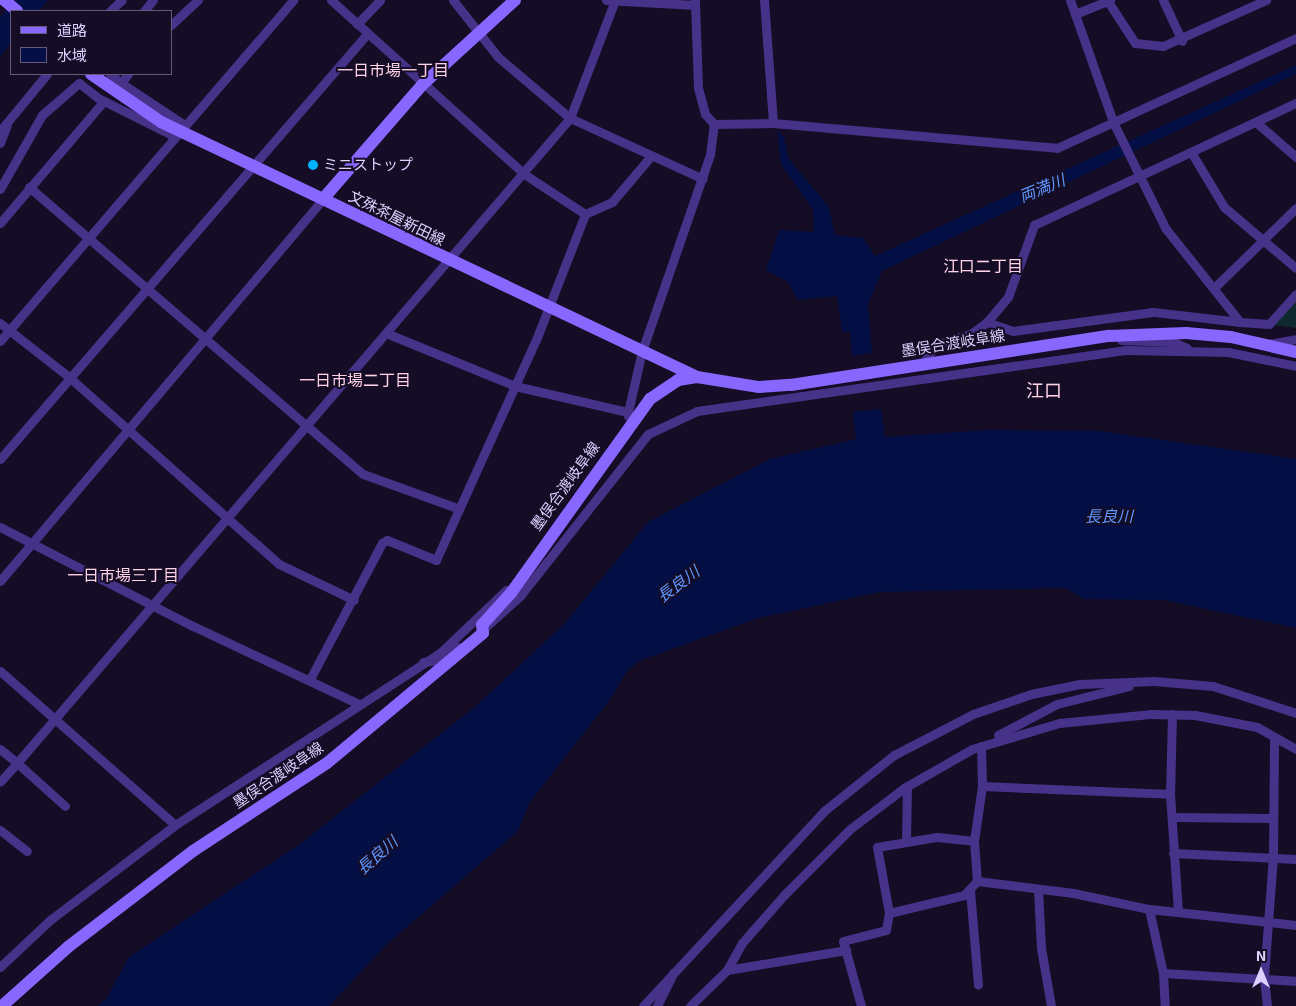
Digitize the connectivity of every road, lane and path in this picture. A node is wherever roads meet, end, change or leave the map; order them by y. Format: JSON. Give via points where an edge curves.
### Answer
{"nodes":[{"id":1,"x":4,"y":0,"type":"edge"},
{"id":2,"x":122,"y":0,"type":"edge"},
{"id":3,"x":153,"y":0,"type":"edge"},
{"id":4,"x":198,"y":0,"type":"edge"},
{"id":5,"x":293,"y":0,"type":"edge"},
{"id":6,"x":331,"y":0,"type":"edge"},
{"id":7,"x":380,"y":0,"type":"edge"},
{"id":8,"x":453,"y":0,"type":"edge"},
{"id":9,"x":516,"y":0,"type":"edge"},
{"id":10,"x":764,"y":0,"type":"edge"},
{"id":11,"x":1070,"y":0,"type":"edge"},
{"id":12,"x":1163,"y":0,"type":"edge"},
{"id":13,"x":1266,"y":0,"type":"edge"},
{"id":14,"x":612,"y":1,"type":"edge"},
{"id":15,"x":1110,"y":1,"type":"edge"},
{"id":16,"x":695,"y":3,"type":"edge"},
{"id":17,"x":16,"y":10,"type":"edge"},
{"id":18,"x":111,"y":10,"type":"edge"},
{"id":19,"x":145,"y":10,"type":"edge"},
{"id":20,"x":1075,"y":14,"type":"junction"},
{"id":21,"x":172,"y":24,"type":"edge"},
{"id":22,"x":357,"y":24,"type":"junction"},
{"id":23,"x":367,"y":34,"type":"junction"},
{"id":24,"x":478,"y":34,"type":"junction"},
{"id":25,"x":1296,"y":38,"type":"edge"},
{"id":26,"x":1182,"y":41,"type":"junction"},
{"id":27,"x":46,"y":75,"type":"edge"},
{"id":28,"x":92,"y":75,"type":"edge"},
{"id":29,"x":111,"y":75,"type":"edge"},
{"id":30,"x":127,"y":75,"type":"edge"},
{"id":31,"x":121,"y":83,"type":"junction"},
{"id":32,"x":422,"y":85,"type":"junction"},
{"id":33,"x":104,"y":102,"type":"junction"},
{"id":34,"x":1296,"y":104,"type":"edge"},
{"id":35,"x":10,"y":116,"type":"junction"},
{"id":36,"x":570,"y":118,"type":"junction"},
{"id":37,"x":1113,"y":122,"type":"junction"},
{"id":38,"x":773,"y":123,"type":"junction"},
{"id":39,"x":1257,"y":123,"type":"junction"},
{"id":40,"x":714,"y":124,"type":"junction"},
{"id":41,"x":178,"y":130,"type":"junction"},
{"id":42,"x":0,"y":131,"type":"edge"},
{"id":43,"x":0,"y":143,"type":"edge"},
{"id":44,"x":1191,"y":152,"type":"junction"},
{"id":45,"x":651,"y":156,"type":"junction"},
{"id":46,"x":1296,"y":158,"type":"edge"},
{"id":47,"x":252,"y":165,"type":"junction"},
{"id":48,"x":524,"y":174,"type":"junction"},
{"id":49,"x":1137,"y":177,"type":"junction"},
{"id":50,"x":703,"y":179,"type":"junction"},
{"id":51,"x":29,"y":187,"type":"junction"},
{"id":52,"x":0,"y":190,"type":"edge"},
{"id":53,"x":323,"y":200,"type":"junction"},
{"id":54,"x":1296,"y":208,"type":"edge"},
{"id":55,"x":585,"y":214,"type":"junction"},
{"id":56,"x":0,"y":223,"type":"edge"},
{"id":57,"x":89,"y":236,"type":"junction"},
{"id":58,"x":1265,"y":242,"type":"junction"},
{"id":59,"x":449,"y":261,"type":"junction"},
{"id":60,"x":1296,"y":268,"type":"edge"},
{"id":61,"x":1215,"y":287,"type":"junction"},
{"id":62,"x":147,"y":288,"type":"junction"},
{"id":63,"x":1296,"y":294,"type":"edge"},
{"id":64,"x":547,"y":306,"type":"junction"},
{"id":65,"x":0,"y":322,"type":"edge"},
{"id":66,"x":987,"y":322,"type":"junction"},
{"id":67,"x":1240,"y":322,"type":"junction"},
{"id":68,"x":10,"y":330,"type":"junction"},
{"id":69,"x":386,"y":333,"type":"junction"},
{"id":70,"x":1109,"y":336,"type":"junction"},
{"id":71,"x":206,"y":338,"type":"junction"},
{"id":72,"x":1296,"y":339,"type":"edge"},
{"id":73,"x":0,"y":341,"type":"edge"},
{"id":74,"x":1268,"y":344,"type":"junction"},
{"id":75,"x":1192,"y":350,"type":"junction"},
{"id":76,"x":642,"y":351,"type":"junction"},
{"id":77,"x":1296,"y":352,"type":"edge"},
{"id":78,"x":922,"y":364,"type":"junction"},
{"id":79,"x":1296,"y":366,"type":"edge"},
{"id":80,"x":69,"y":377,"type":"junction"},
{"id":81,"x":697,"y":377,"type":"junction"},
{"id":82,"x":514,"y":386,"type":"junction"},
{"id":83,"x":628,"y":412,"type":"junction"},
{"id":84,"x":307,"y":425,"type":"junction"},
{"id":85,"x":628,"y":428,"type":"junction"},
{"id":86,"x":128,"y":434,"type":"junction"},
{"id":87,"x":0,"y":459,"type":"edge"},
{"id":88,"x":457,"y":508,"type":"junction"},
{"id":89,"x":227,"y":520,"type":"junction"},
{"id":90,"x":0,"y":527,"type":"edge"},
{"id":91,"x":33,"y":544,"type":"junction"},
{"id":92,"x":516,"y":580,"type":"junction"},
{"id":93,"x":0,"y":581,"type":"edge"},
{"id":94,"x":354,"y":600,"type":"junction"},
{"id":95,"x":152,"y":604,"type":"junction"},
{"id":96,"x":483,"y":633,"type":"junction"},
{"id":97,"x":423,"y":662,"type":"junction"},
{"id":98,"x":0,"y":671,"type":"edge"},
{"id":99,"x":310,"y":679,"type":"junction"},
{"id":100,"x":1154,"y":681,"type":"junction"},
{"id":101,"x":358,"y":704,"type":"junction"},
{"id":102,"x":1296,"y":713,"type":"edge"},
{"id":103,"x":1172,"y":714,"type":"junction"},
{"id":104,"x":54,"y":719,"type":"junction"},
{"id":105,"x":1274,"y":737,"type":"junction"},
{"id":106,"x":985,"y":744,"type":"junction"},
{"id":107,"x":0,"y":749,"type":"edge"},
{"id":108,"x":1296,"y":749,"type":"edge"},
{"id":109,"x":17,"y":763,"type":"junction"},
{"id":110,"x":0,"y":782,"type":"edge"},
{"id":111,"x":907,"y":786,"type":"junction"},
{"id":112,"x":982,"y":786,"type":"junction"},
{"id":113,"x":1170,"y":794,"type":"junction"},
{"id":114,"x":65,"y":806,"type":"dead end"},
{"id":115,"x":1172,"y":817,"type":"junction"},
{"id":116,"x":1271,"y":818,"type":"junction"},
{"id":117,"x":175,"y":825,"type":"junction"},
{"id":118,"x":0,"y":830,"type":"edge"},
{"id":119,"x":906,"y":841,"type":"junction"},
{"id":120,"x":974,"y":841,"type":"junction"},
{"id":121,"x":26,"y":851,"type":"dead end"},
{"id":122,"x":1173,"y":853,"type":"junction"},
{"id":123,"x":1273,"y":857,"type":"junction"},
{"id":124,"x":1296,"y":859,"type":"edge"},
{"id":125,"x":977,"y":881,"type":"junction"},
{"id":126,"x":1038,"y":889,"type":"junction"},
{"id":127,"x":970,"y":891,"type":"junction"},
{"id":128,"x":1149,"y":909,"type":"junction"},
{"id":129,"x":1178,"y":912,"type":"junction"},
{"id":130,"x":889,"y":913,"type":"junction"},
{"id":131,"x":1268,"y":919,"type":"junction"},
{"id":132,"x":1296,"y":925,"type":"edge"},
{"id":133,"x":846,"y":950,"type":"junction"},
{"id":134,"x":0,"y":967,"type":"edge"},
{"id":135,"x":727,"y":970,"type":"junction"},
{"id":136,"x":674,"y":971,"type":"junction"},
{"id":137,"x":1164,"y":973,"type":"junction"},
{"id":138,"x":1264,"y":976,"type":"junction"},
{"id":139,"x":1296,"y":981,"type":"edge"},
{"id":140,"x":978,"y":985,"type":"dead end"},
{"id":141,"x":2,"y":1006,"type":"edge"},
{"id":142,"x":643,"y":1006,"type":"edge"},
{"id":143,"x":657,"y":1006,"type":"edge"},
{"id":144,"x":690,"y":1006,"type":"edge"},
{"id":145,"x":861,"y":1006,"type":"edge"},
{"id":146,"x":1052,"y":1006,"type":"edge"},
{"id":147,"x":1165,"y":1006,"type":"edge"},
{"id":148,"x":1267,"y":1006,"type":"edge"}],
"edges":[{"from":1,"to":17,"type":"main road"},
{"from":2,"to":18,"type":"street"},
{"from":3,"to":19,"type":"street"},
{"from":4,"to":21,"type":"street"},
{"from":5,"to":41,"type":"street"},
{"from":6,"to":22,"type":"street"},
{"from":7,"to":22,"type":"street"},
{"from":8,"to":24,"type":"street"},
{"from":9,"to":24,"type":"main road"},
{"from":10,"to":38,"type":"street"},
{"from":11,"to":20,"type":"street"},
{"from":12,"to":26,"type":"street"},
{"from":13,"to":26,"type":"street"},
{"from":14,"to":16,"type":"street"},
{"from":14,"to":36,"type":"street"},
{"from":15,"to":20,"type":"street"},
{"from":15,"to":26,"type":"street","via":[[1135,43],[1163,46]]},
{"from":16,"to":40,"type":"street","via":[[698,88],[705,114]]},
{"from":20,"to":37,"type":"street"},
{"from":22,"to":23,"type":"street"},
{"from":23,"to":32,"type":"street"},
{"from":23,"to":47,"type":"street"},
{"from":24,"to":32,"type":"main road"},
{"from":24,"to":36,"type":"street","via":[[498,57]]},
{"from":25,"to":37,"type":"street"},
{"from":27,"to":35,"type":"street"},
{"from":28,"to":41,"type":"main road","name":"文殊茶屋新田線","via":[[138,109]]},
{"from":29,"to":31,"type":"street"},
{"from":30,"to":31,"type":"street"},
{"from":31,"to":41,"type":"street"},
{"from":32,"to":48,"type":"street"},
{"from":32,"to":53,"type":"main road"},
{"from":33,"to":41,"type":"street"},
{"from":33,"to":51,"type":"street"},
{"from":33,"to":52,"type":"street","via":[[79,83],[54,102],[28,136]]},
{"from":34,"to":39,"type":"street"},
{"from":35,"to":42,"type":"street"},
{"from":35,"to":43,"type":"street"},
{"from":36,"to":45,"type":"street"},
{"from":36,"to":48,"type":"street"},
{"from":37,"to":38,"type":"street","via":[[1057,148]]},
{"from":37,"to":49,"type":"street"},
{"from":38,"to":40,"type":"street"},
{"from":39,"to":44,"type":"street"},
{"from":39,"to":46,"type":"street"},
{"from":40,"to":50,"type":"street"},
{"from":41,"to":47,"type":"main road","name":"文殊茶屋新田線"},
{"from":41,"to":57,"type":"street"},
{"from":44,"to":49,"type":"street"},
{"from":44,"to":58,"type":"street","via":[[1224,207]]},
{"from":45,"to":50,"type":"street"},
{"from":45,"to":55,"type":"street","via":[[612,202]]},
{"from":47,"to":53,"type":"main road","name":"文殊茶屋新田線"},
{"from":47,"to":62,"type":"street"},
{"from":48,"to":55,"type":"street"},
{"from":48,"to":59,"type":"street"},
{"from":49,"to":61,"type":"street","via":[[1166,229]]},
{"from":49,"to":66,"type":"street","via":[[1034,225],[1008,297]]},
{"from":50,"to":76,"type":"street"},
{"from":51,"to":56,"type":"street"},
{"from":51,"to":57,"type":"street"},
{"from":53,"to":59,"type":"main road","name":"文殊茶屋新田線"},
{"from":53,"to":71,"type":"street"},
{"from":54,"to":58,"type":"street"},
{"from":55,"to":64,"type":"street"},
{"from":57,"to":62,"type":"street"},
{"from":57,"to":68,"type":"street"},
{"from":58,"to":60,"type":"street"},
{"from":58,"to":61,"type":"street"},
{"from":59,"to":64,"type":"main road","name":"文殊茶屋新田線"},
{"from":59,"to":69,"type":"street"},
{"from":61,"to":67,"type":"street"},
{"from":62,"to":71,"type":"street"},
{"from":62,"to":80,"type":"street"},
{"from":63,"to":67,"type":"street","via":[[1269,324]]},
{"from":64,"to":76,"type":"main road","name":"文殊茶屋新田線"},
{"from":64,"to":82,"type":"street"},
{"from":65,"to":68,"type":"street"},
{"from":66,"to":67,"type":"street","via":[[1013,332],[1154,312]]},
{"from":66,"to":78,"type":"street","via":[[972,333],[937,344]]},
{"from":68,"to":73,"type":"street"},
{"from":68,"to":80,"type":"street"},
{"from":69,"to":82,"type":"street"},
{"from":69,"to":84,"type":"street"},
{"from":70,"to":74,"type":"main road","name":"墨俣合渡岐阜線","via":[[1186,333]]},
{"from":70,"to":75,"type":"street","via":[[1173,342]]},
{"from":70,"to":78,"type":"main road","name":"墨俣合渡岐阜線"},
{"from":71,"to":84,"type":"street"},
{"from":71,"to":86,"type":"street"},
{"from":72,"to":74,"type":"street"},
{"from":74,"to":77,"type":"main road","name":"墨俣合渡岐阜線"},
{"from":75,"to":79,"type":"street"},
{"from":75,"to":96,"type":"street","via":[[1087,354],[720,406],[678,417],[661,424],[632,450],[520,596]]},
{"from":76,"to":81,"type":"main road","name":"文殊茶屋新田線"},
{"from":76,"to":83,"type":"street"},
{"from":78,"to":81,"type":"main road","name":"墨俣合渡岐阜線","via":[[759,387]]},
{"from":80,"to":86,"type":"street"},
{"from":80,"to":87,"type":"street"},
{"from":81,"to":85,"type":"main road","name":"墨俣合渡岐阜線","via":[[662,389]]},
{"from":82,"to":83,"type":"street"},
{"from":82,"to":88,"type":"street"},
{"from":83,"to":85,"type":"street"},
{"from":84,"to":88,"type":"street","via":[[363,474]]},
{"from":84,"to":89,"type":"street"},
{"from":85,"to":92,"type":"main road","name":"墨俣合渡岐阜線"},
{"from":86,"to":89,"type":"street"},
{"from":86,"to":91,"type":"street"},
{"from":88,"to":94,"type":"street","via":[[436,560],[388,540]]},
{"from":89,"to":94,"type":"street","via":[[279,564]]},
{"from":89,"to":95,"type":"street"},
{"from":90,"to":91,"type":"street"},
{"from":91,"to":93,"type":"street"},
{"from":91,"to":95,"type":"street"},
{"from":92,"to":96,"type":"main road","name":"墨俣合渡岐阜線","via":[[511,593],[482,625]]},
{"from":92,"to":97,"type":"street","via":[[441,652]]},
{"from":94,"to":99,"type":"street"},
{"from":95,"to":99,"type":"street"},
{"from":95,"to":104,"type":"street"},
{"from":96,"to":97,"type":"street","via":[[478,631],[441,660]]},
{"from":96,"to":141,"type":"main road","name":"墨俣合渡岐阜線","via":[[327,763],[193,851],[68,947]]},
{"from":97,"to":101,"type":"street"},
{"from":98,"to":104,"type":"street"},
{"from":99,"to":101,"type":"street"},
{"from":100,"to":102,"type":"street","via":[[1213,686]]},
{"from":100,"to":106,"type":"street","via":[[1085,694],[1057,704]]},
{"from":100,"to":136,"type":"street","via":[[1080,684],[1031,694],[972,714],[894,755],[824,811]]},
{"from":101,"to":117,"type":"street"},
{"from":103,"to":105,"type":"street","via":[[1222,719],[1257,727]]},
{"from":103,"to":106,"type":"street","via":[[1059,723]]},
{"from":103,"to":113,"type":"street"},
{"from":104,"to":109,"type":"street"},
{"from":104,"to":117,"type":"street"},
{"from":105,"to":108,"type":"street"},
{"from":105,"to":116,"type":"street"},
{"from":106,"to":111,"type":"street"},
{"from":106,"to":112,"type":"street"},
{"from":107,"to":109,"type":"street"},
{"from":109,"to":110,"type":"street"},
{"from":109,"to":114,"type":"street"},
{"from":111,"to":119,"type":"street"},
{"from":111,"to":135,"type":"street","via":[[850,829],[784,896],[742,943]]},
{"from":112,"to":113,"type":"street"},
{"from":112,"to":120,"type":"street"},
{"from":113,"to":115,"type":"street"},
{"from":115,"to":116,"type":"street"},
{"from":115,"to":122,"type":"street"},
{"from":116,"to":123,"type":"street"},
{"from":117,"to":134,"type":"street","via":[[50,920]]},
{"from":118,"to":121,"type":"street"},
{"from":119,"to":120,"type":"street","via":[[937,837]]},
{"from":119,"to":130,"type":"street","via":[[877,848]]},
{"from":120,"to":125,"type":"street"},
{"from":122,"to":123,"type":"street"},
{"from":122,"to":129,"type":"street"},
{"from":123,"to":124,"type":"street"},
{"from":123,"to":131,"type":"street"},
{"from":125,"to":126,"type":"street"},
{"from":125,"to":127,"type":"street"},
{"from":126,"to":128,"type":"street"},
{"from":126,"to":146,"type":"street","via":[[1041,948]]},
{"from":127,"to":130,"type":"street"},
{"from":127,"to":140,"type":"street"},
{"from":128,"to":129,"type":"street"},
{"from":128,"to":137,"type":"street"},
{"from":129,"to":131,"type":"street"},
{"from":130,"to":133,"type":"street","via":[[886,930],[843,941]]},
{"from":131,"to":132,"type":"street"},
{"from":131,"to":138,"type":"street"},
{"from":133,"to":135,"type":"street"},
{"from":133,"to":145,"type":"street"},
{"from":135,"to":144,"type":"street"},
{"from":136,"to":142,"type":"street"},
{"from":136,"to":143,"type":"street"},
{"from":137,"to":138,"type":"street"},
{"from":137,"to":147,"type":"street"},
{"from":138,"to":139,"type":"street"},
{"from":138,"to":148,"type":"street"}]}
